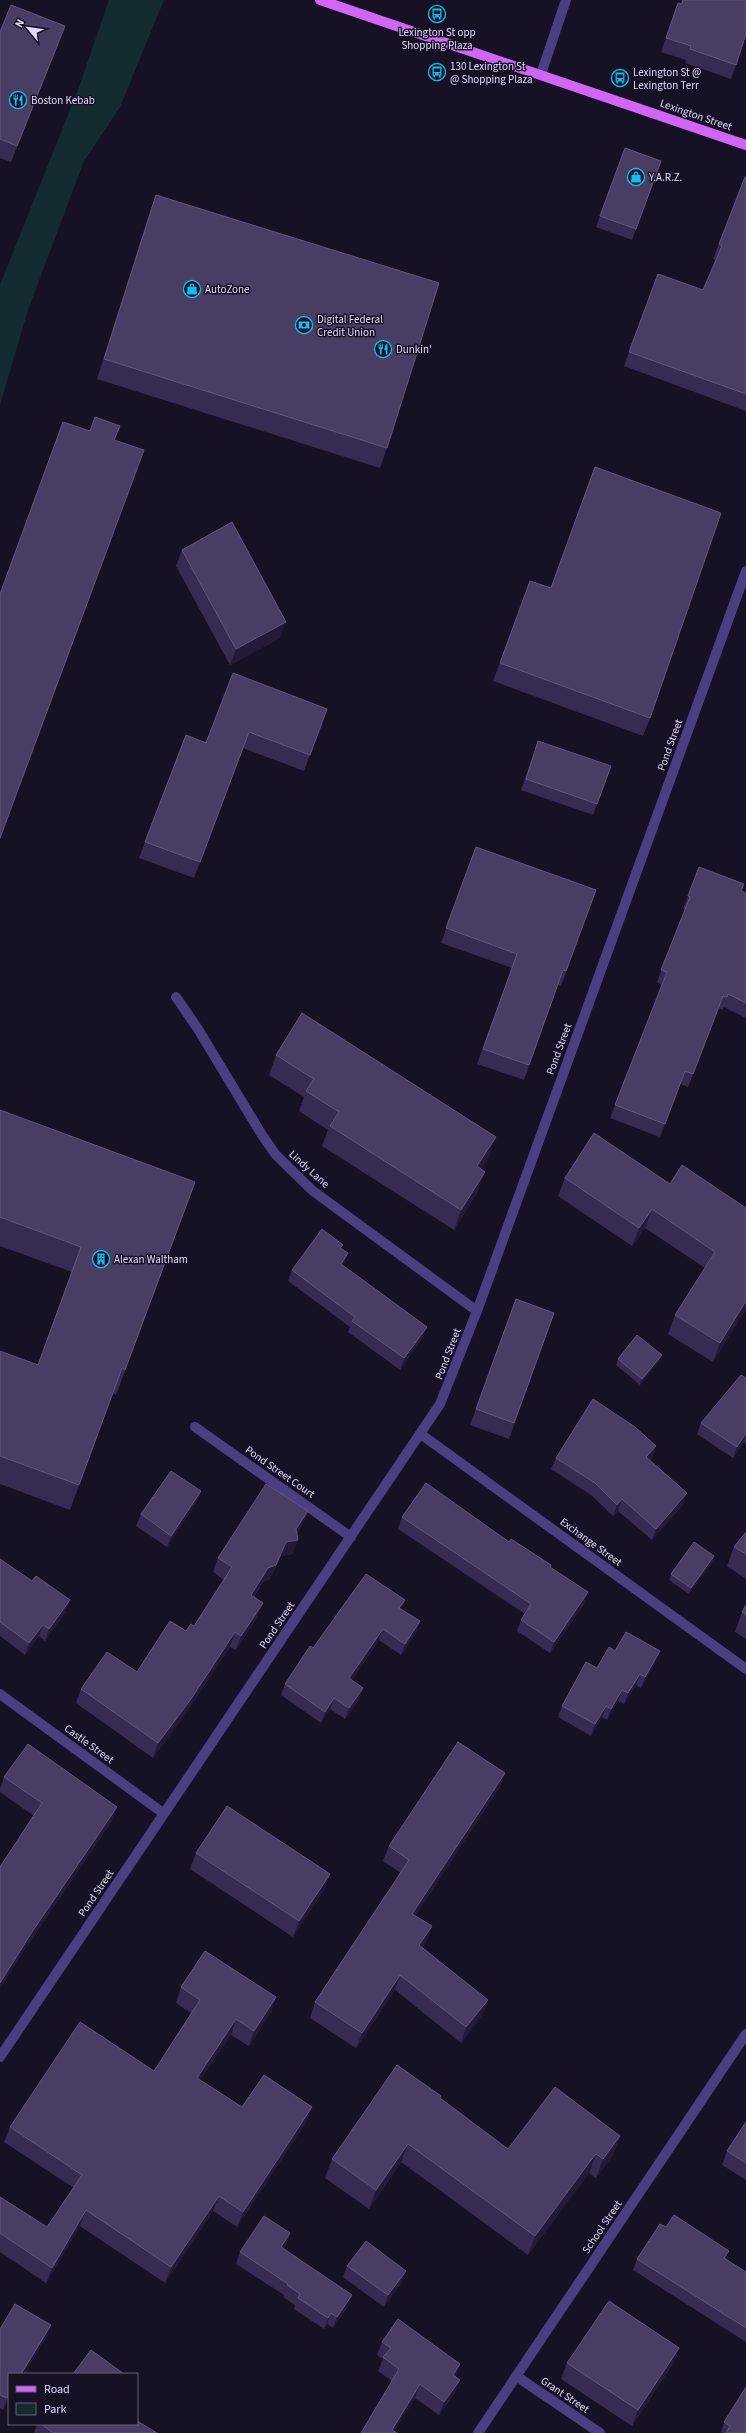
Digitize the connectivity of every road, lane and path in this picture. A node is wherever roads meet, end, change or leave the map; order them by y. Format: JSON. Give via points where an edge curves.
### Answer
{"nodes":[{"id":1,"x":320,"y":0,"type":"edge"},
{"id":2,"x":566,"y":0,"type":"edge"},
{"id":3,"x":541,"y":74,"type":"junction"},
{"id":4,"x":746,"y":145,"type":"edge"},
{"id":5,"x":746,"y":571,"type":"edge"},
{"id":6,"x":176,"y":997,"type":"dead end"},
{"id":7,"x":477,"y":1311,"type":"junction"},
{"id":8,"x":195,"y":1427,"type":"dead end"},
{"id":9,"x":422,"y":1435,"type":"junction"},
{"id":10,"x":351,"y":1537,"type":"junction"},
{"id":11,"x":746,"y":1669,"type":"edge"},
{"id":12,"x":0,"y":1694,"type":"edge"},
{"id":13,"x":163,"y":1813,"type":"junction"},
{"id":14,"x":746,"y":2034,"type":"edge"},
{"id":15,"x":0,"y":2057,"type":"edge"},
{"id":16,"x":516,"y":2376,"type":"junction"},
{"id":17,"x":478,"y":2433,"type":"edge"},
{"id":18,"x":600,"y":2433,"type":"edge"}],
"edges":[{"from":1,"to":3,"type":"main road","name":"Lexington Street"},
{"from":2,"to":3,"type":"street"},
{"from":3,"to":4,"type":"main road","name":"Lexington Street"},
{"from":5,"to":7,"type":"street","name":"Pond Street"},
{"from":6,"to":7,"type":"street","name":"Lindy Lane","via":[[276,1155],[314,1190]]},
{"from":7,"to":9,"type":"street","name":"Pond Street","via":[[446,1391]]},
{"from":8,"to":10,"type":"street","name":"Pond Street Court"},
{"from":9,"to":10,"type":"street","name":"Pond Street"},
{"from":9,"to":11,"type":"street","name":"Exchange Street"},
{"from":10,"to":13,"type":"street","name":"Pond Street"},
{"from":12,"to":13,"type":"street","name":"Castle Street"},
{"from":13,"to":15,"type":"street","name":"Pond Street"},
{"from":14,"to":16,"type":"street","name":"School Street"},
{"from":16,"to":17,"type":"street","name":"School Street"},
{"from":16,"to":18,"type":"street","name":"Grant Street"}]}
